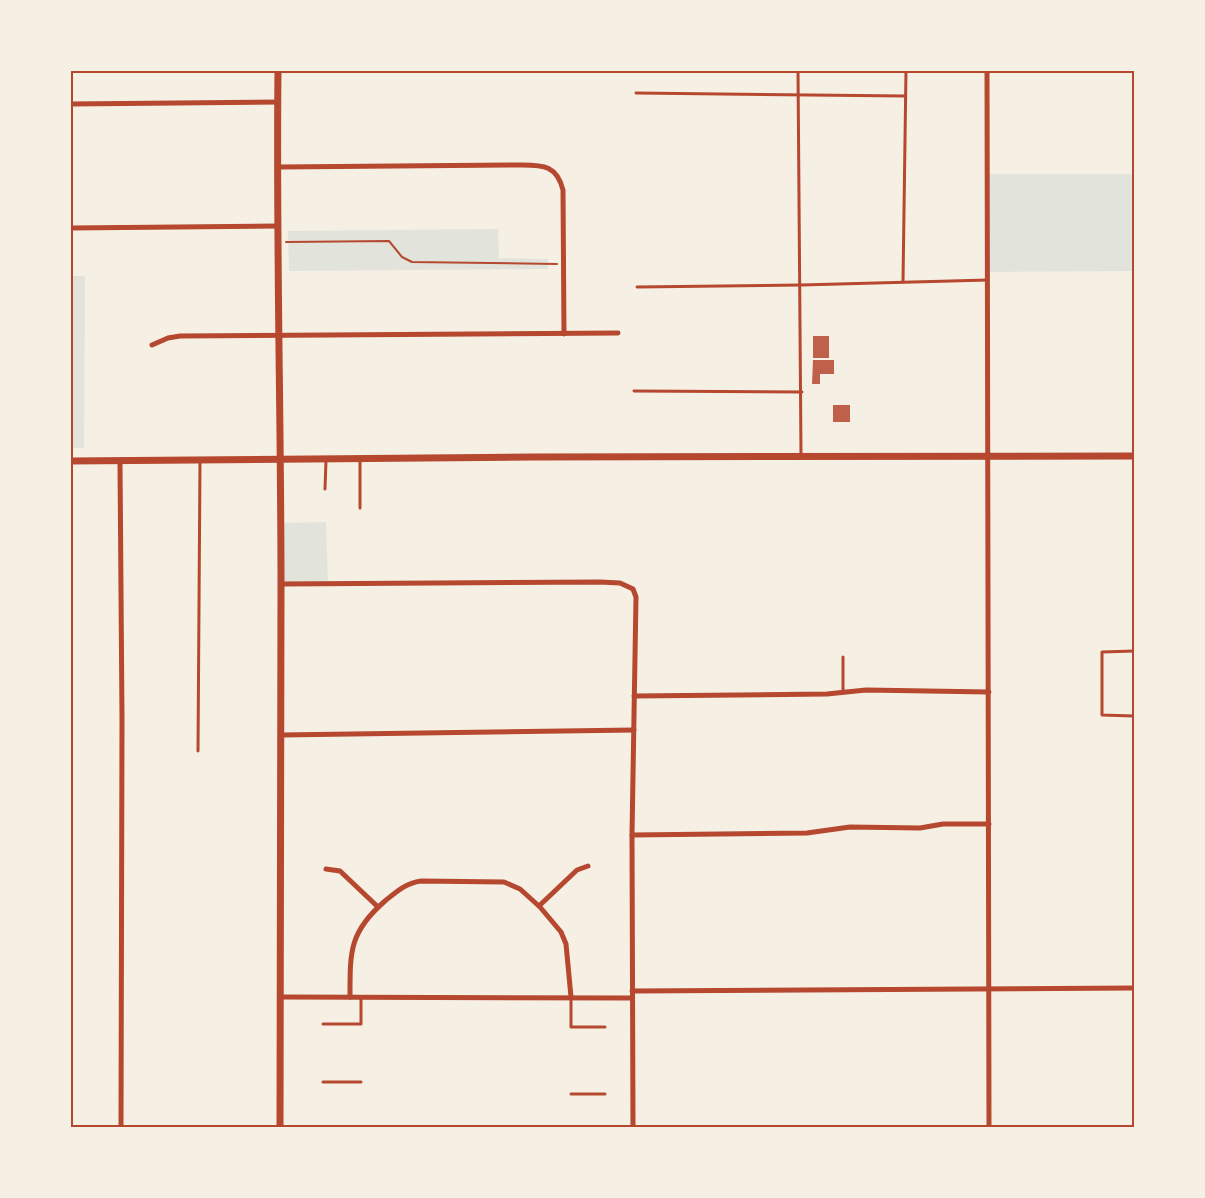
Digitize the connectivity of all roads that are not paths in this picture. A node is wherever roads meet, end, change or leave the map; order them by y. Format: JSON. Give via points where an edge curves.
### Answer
{"nodes":[{"id":1,"x":278,"y":70,"type":"edge"},
{"id":2,"x":798,"y":70,"type":"edge"},
{"id":3,"x":906,"y":70,"type":"edge"},
{"id":4,"x":987,"y":70,"type":"edge"},
{"id":5,"x":636,"y":93,"type":"dead end"},
{"id":6,"x":798,"y":94,"type":"junction"},
{"id":7,"x":905,"y":96,"type":"junction"},
{"id":8,"x":278,"y":102,"type":"junction"},
{"id":9,"x":70,"y":104,"type":"edge"},
{"id":10,"x":279,"y":167,"type":"junction"},
{"id":11,"x":278,"y":225,"type":"junction"},
{"id":12,"x":70,"y":228,"type":"edge"},
{"id":13,"x":988,"y":280,"type":"junction"},
{"id":14,"x":903,"y":282,"type":"junction"},
{"id":15,"x":801,"y":285,"type":"junction"},
{"id":16,"x":637,"y":287,"type":"dead end"},
{"id":17,"x":618,"y":333,"type":"dead end"},
{"id":18,"x":564,"y":334,"type":"junction"},
{"id":19,"x":278,"y":335,"type":"junction"},
{"id":20,"x":152,"y":345,"type":"dead end"},
{"id":21,"x":634,"y":391,"type":"dead end"},
{"id":22,"x":802,"y":392,"type":"junction"},
{"id":23,"x":989,"y":455,"type":"junction"},
{"id":24,"x":1134,"y":456,"type":"edge"},
{"id":25,"x":801,"y":457,"type":"junction"},
{"id":26,"x":326,"y":458,"type":"junction"},
{"id":27,"x":360,"y":458,"type":"junction"},
{"id":28,"x":279,"y":459,"type":"junction"},
{"id":29,"x":200,"y":460,"type":"junction"},
{"id":30,"x":70,"y":461,"type":"edge"},
{"id":31,"x":120,"y":462,"type":"junction"},
{"id":32,"x":325,"y":489,"type":"dead end"},
{"id":33,"x":360,"y":508,"type":"dead end"},
{"id":34,"x":281,"y":584,"type":"junction"},
{"id":35,"x":1134,"y":651,"type":"edge"},
{"id":36,"x":843,"y":657,"type":"dead end"},
{"id":37,"x":989,"y":692,"type":"junction"},
{"id":38,"x":843,"y":693,"type":"junction"},
{"id":39,"x":634,"y":696,"type":"junction"},
{"id":40,"x":1134,"y":716,"type":"edge"},
{"id":41,"x":634,"y":730,"type":"junction"},
{"id":42,"x":281,"y":735,"type":"junction"},
{"id":43,"x":198,"y":751,"type":"dead end"},
{"id":44,"x":989,"y":824,"type":"junction"},
{"id":45,"x":632,"y":835,"type":"junction"},
{"id":46,"x":588,"y":866,"type":"dead end"},
{"id":47,"x":326,"y":868,"type":"dead end"},
{"id":48,"x":539,"y":906,"type":"junction"},
{"id":49,"x":378,"y":907,"type":"junction"},
{"id":50,"x":1134,"y":988,"type":"edge"},
{"id":51,"x":989,"y":990,"type":"junction"},
{"id":52,"x":632,"y":994,"type":"junction"},
{"id":53,"x":282,"y":997,"type":"junction"},
{"id":54,"x":350,"y":997,"type":"junction"},
{"id":55,"x":361,"y":997,"type":"junction"},
{"id":56,"x":571,"y":997,"type":"junction"},
{"id":57,"x":323,"y":1024,"type":"dead end"},
{"id":58,"x":605,"y":1027,"type":"dead end"},
{"id":59,"x":323,"y":1082,"type":"dead end"},
{"id":60,"x":361,"y":1082,"type":"dead end"},
{"id":61,"x":571,"y":1094,"type":"dead end"},
{"id":62,"x":605,"y":1094,"type":"dead end"},
{"id":63,"x":121,"y":1128,"type":"edge"},
{"id":64,"x":279,"y":1128,"type":"edge"},
{"id":65,"x":633,"y":1128,"type":"edge"},
{"id":66,"x":988,"y":1128,"type":"edge"}],
"edges":[{"from":1,"to":8,"type":"street"},
{"from":2,"to":6,"type":"lane"},
{"from":3,"to":7,"type":"lane"},
{"from":4,"to":13,"type":"street"},
{"from":5,"to":6,"type":"lane"},
{"from":6,"to":7,"type":"lane"},
{"from":6,"to":15,"type":"lane"},
{"from":7,"to":14,"type":"lane"},
{"from":8,"to":9,"type":"street"},
{"from":8,"to":10,"type":"street"},
{"from":10,"to":11,"type":"street"},
{"from":10,"to":18,"type":"street","via":[[549,168],[559,176],[563,190]]},
{"from":11,"to":12,"type":"street"},
{"from":11,"to":19,"type":"street"},
{"from":13,"to":14,"type":"lane"},
{"from":13,"to":23,"type":"street"},
{"from":14,"to":15,"type":"lane"},
{"from":15,"to":16,"type":"lane"},
{"from":15,"to":22,"type":"lane"},
{"from":17,"to":18,"type":"street"},
{"from":18,"to":19,"type":"street"},
{"from":19,"to":20,"type":"street","via":[[180,336]]},
{"from":19,"to":28,"type":"street"},
{"from":21,"to":22,"type":"lane"},
{"from":22,"to":25,"type":"lane"},
{"from":23,"to":24,"type":"street"},
{"from":23,"to":25,"type":"street"},
{"from":23,"to":37,"type":"street"},
{"from":25,"to":27,"type":"street"},
{"from":26,"to":27,"type":"street"},
{"from":26,"to":28,"type":"street"},
{"from":26,"to":32,"type":"lane"},
{"from":27,"to":33,"type":"lane"},
{"from":28,"to":29,"type":"street"},
{"from":28,"to":34,"type":"street"},
{"from":29,"to":31,"type":"street"},
{"from":29,"to":43,"type":"lane"},
{"from":30,"to":31,"type":"street"},
{"from":31,"to":63,"type":"street"},
{"from":34,"to":39,"type":"street","via":[[620,583],[630,587],[636,597]]},
{"from":34,"to":42,"type":"street"},
{"from":35,"to":40,"type":"lane","via":[[1102,652],[1102,715]]},
{"from":36,"to":38,"type":"lane"},
{"from":37,"to":38,"type":"street"},
{"from":37,"to":44,"type":"street"},
{"from":38,"to":39,"type":"street"},
{"from":39,"to":41,"type":"street"},
{"from":41,"to":42,"type":"street"},
{"from":41,"to":45,"type":"street"},
{"from":42,"to":53,"type":"street"},
{"from":44,"to":45,"type":"street","via":[[850,827],[807,833]]},
{"from":44,"to":51,"type":"street"},
{"from":45,"to":52,"type":"street"},
{"from":46,"to":48,"type":"street","via":[[578,870]]},
{"from":47,"to":49,"type":"street","via":[[340,871]]},
{"from":48,"to":49,"type":"street","via":[[520,889],[504,882],[421,881],[411,882]]},
{"from":48,"to":56,"type":"street","via":[[566,944]]},
{"from":49,"to":54,"type":"street","via":[[355,936],[350,957]]},
{"from":50,"to":51,"type":"street"},
{"from":51,"to":52,"type":"street"},
{"from":51,"to":66,"type":"street"},
{"from":52,"to":56,"type":"street"},
{"from":52,"to":65,"type":"street"},
{"from":53,"to":54,"type":"street"},
{"from":53,"to":64,"type":"street"},
{"from":54,"to":55,"type":"street"},
{"from":55,"to":56,"type":"street"},
{"from":55,"to":57,"type":"lane","via":[[361,1024]]},
{"from":56,"to":58,"type":"lane","via":[[571,1027]]},
{"from":59,"to":60,"type":"lane"},
{"from":61,"to":62,"type":"lane"}]}
